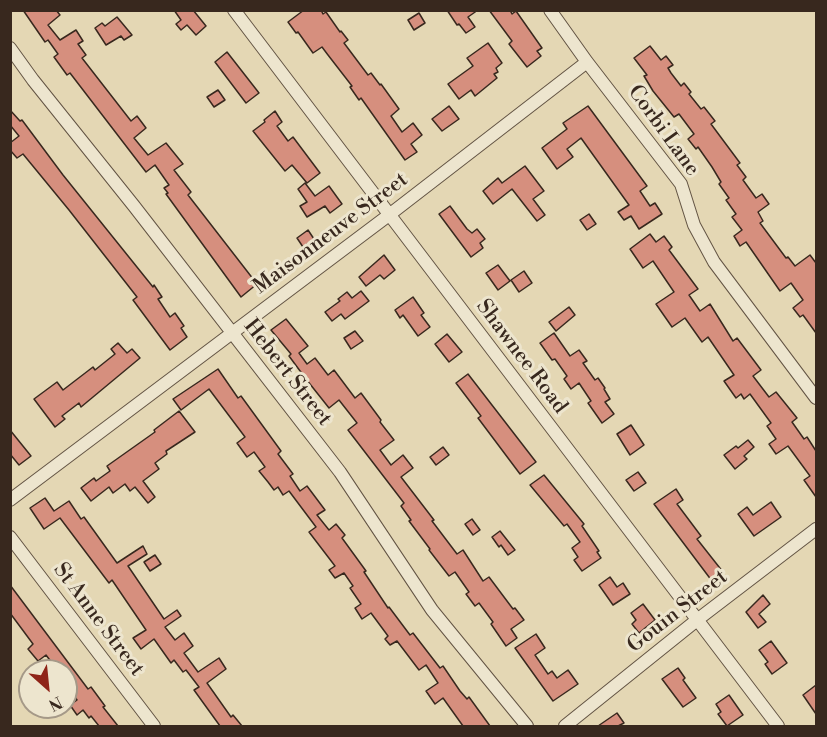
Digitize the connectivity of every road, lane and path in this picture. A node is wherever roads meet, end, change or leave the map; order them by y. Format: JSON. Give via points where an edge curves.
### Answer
{"nodes":[{"id":1,"x":234,"y":10,"type":"edge"},
{"id":2,"x":550,"y":10,"type":"edge"},
{"id":3,"x":10,"y":48,"type":"edge"},
{"id":4,"x":587,"y":62,"type":"junction"},
{"id":5,"x":389,"y":215,"type":"junction"},
{"id":6,"x":231,"y":333,"type":"junction"},
{"id":7,"x":816,"y":398,"type":"edge"},
{"id":8,"x":10,"y":500,"type":"edge"},
{"id":9,"x":816,"y":529,"type":"edge"},
{"id":10,"x":10,"y":537,"type":"edge"},
{"id":11,"x":697,"y":620,"type":"junction"},
{"id":12,"x":154,"y":726,"type":"edge"},
{"id":13,"x":527,"y":726,"type":"edge"},
{"id":14,"x":565,"y":726,"type":"edge"},
{"id":15,"x":778,"y":726,"type":"edge"}],
"edges":[{"from":1,"to":5,"type":"street","name":"Shawnee Road"},
{"from":2,"to":4,"type":"street","name":"Corbi Lane"},
{"from":3,"to":6,"type":"street","name":"Hebert Street"},
{"from":4,"to":5,"type":"street","name":"Maisonneuve Street"},
{"from":4,"to":7,"type":"street","name":"Corbi Lane","via":[[681,184],[694,225],[714,262]]},
{"from":5,"to":6,"type":"street","name":"Maisonneuve Street"},
{"from":5,"to":11,"type":"street","name":"Shawnee Road"},
{"from":6,"to":8,"type":"street","name":"Maisonneuve Street"},
{"from":6,"to":13,"type":"street","name":"Hebert Street","via":[[340,472],[432,610]]},
{"from":9,"to":11,"type":"street","name":"Gouin Street"},
{"from":10,"to":12,"type":"street","name":"St Anne Street"},
{"from":11,"to":14,"type":"street","name":"Gouin Street"},
{"from":11,"to":15,"type":"street","name":"Shawnee Road"}]}
